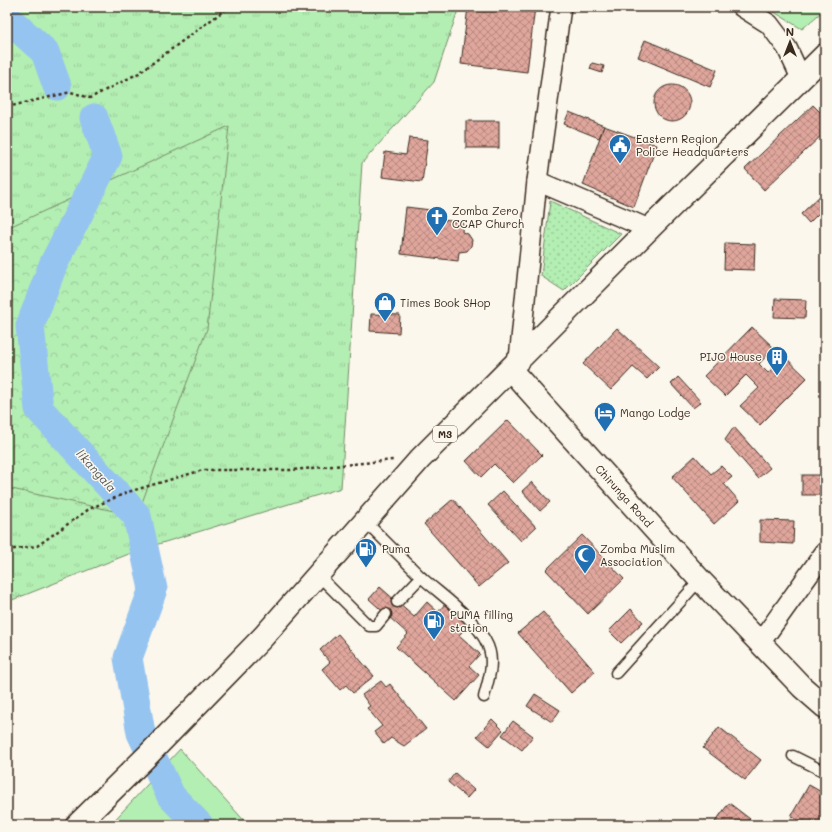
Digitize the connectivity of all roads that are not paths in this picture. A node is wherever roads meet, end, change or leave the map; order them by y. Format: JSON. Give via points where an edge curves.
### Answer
{"nodes":[{"id":1,"x":561,"y":7,"type":"edge"},
{"id":2,"x":742,"y":7,"type":"edge"},
{"id":3,"x":825,"y":55,"type":"edge"},
{"id":4,"x":801,"y":78,"type":"junction"},
{"id":5,"x":537,"y":181,"type":"junction"},
{"id":6,"x":649,"y":229,"type":"junction"},
{"id":7,"x":514,"y":364,"type":"junction"},
{"id":8,"x":365,"y":521,"type":"junction"},
{"id":9,"x":825,"y":552,"type":"edge"},
{"id":10,"x":318,"y":575,"type":"junction"},
{"id":11,"x":422,"y":577,"type":"junction"},
{"id":12,"x":700,"y":580,"type":"junction"},
{"id":13,"x":397,"y":602,"type":"dead end"},
{"id":14,"x":386,"y":614,"type":"dead end"},
{"id":15,"x":760,"y":643,"type":"junction"},
{"id":16,"x":616,"y":673,"type":"dead end"},
{"id":17,"x":484,"y":697,"type":"dead end"},
{"id":18,"x":825,"y":707,"type":"edge"},
{"id":19,"x":794,"y":756,"type":"dead end"},
{"id":20,"x":825,"y":772,"type":"edge"},
{"id":21,"x":77,"y":825,"type":"edge"}],
"edges":[{"from":1,"to":5,"type":"street"},
{"from":2,"to":4,"type":"street","via":[[770,24]]},
{"from":3,"to":4,"type":"main road","number":"M3"},
{"from":4,"to":6,"type":"main road","number":"M3"},
{"from":5,"to":6,"type":"street"},
{"from":5,"to":7,"type":"street"},
{"from":6,"to":7,"type":"main road","number":"M3"},
{"from":7,"to":8,"type":"main road","number":"M3","via":[[420,459]]},
{"from":7,"to":12,"type":"main road","name":"Chirunga Road"},
{"from":8,"to":10,"type":"main road","number":"M3"},
{"from":8,"to":11,"type":"lane"},
{"from":9,"to":15,"type":"street"},
{"from":10,"to":14,"type":"lane","via":[[369,626],[376,626]]},
{"from":10,"to":21,"type":"main road","number":"M3","via":[[263,637]]},
{"from":11,"to":13,"type":"lane"},
{"from":11,"to":17,"type":"lane","via":[[461,613],[481,634],[488,646],[491,660]]},
{"from":12,"to":15,"type":"main road","name":"Chirunga Road"},
{"from":12,"to":16,"type":"lane"},
{"from":15,"to":18,"type":"main road","name":"Chirunga Road"},
{"from":19,"to":20,"type":"lane"}]}
